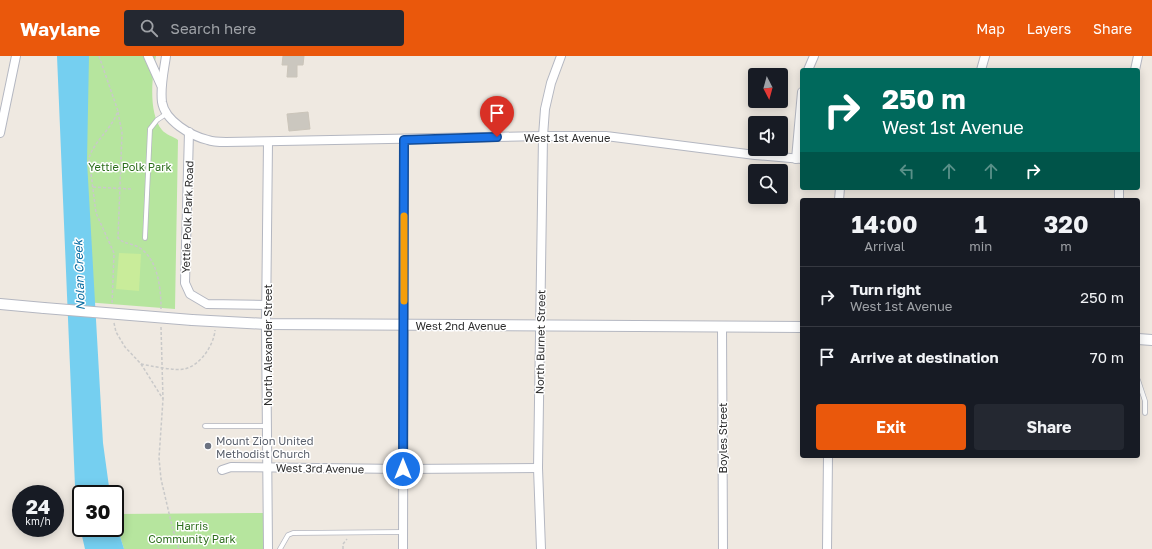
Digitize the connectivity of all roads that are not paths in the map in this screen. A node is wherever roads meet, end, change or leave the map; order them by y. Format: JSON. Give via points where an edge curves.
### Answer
{"nodes":[{"id":1,"x":16,"y":56,"type":"edge"},
{"id":2,"x":148,"y":56,"type":"edge"},
{"id":3,"x":166,"y":56,"type":"edge"},
{"id":4,"x":561,"y":56,"type":"edge"},
{"id":5,"x":814,"y":56,"type":"edge"},
{"id":6,"x":985,"y":56,"type":"edge"},
{"id":7,"x":1138,"y":56,"type":"edge"},
{"id":8,"x":809,"y":68,"type":"edge"},
{"id":9,"x":982,"y":68,"type":"edge"},
{"id":10,"x":1135,"y":68,"type":"edge"},
{"id":11,"x":161,"y":85,"type":"junction"},
{"id":12,"x":166,"y":114,"type":"junction"},
{"id":13,"x":189,"y":132,"type":"junction"},
{"id":14,"x":0,"y":133,"type":"edge"},
{"id":15,"x":543,"y":136,"type":"junction"},
{"id":16,"x":800,"y":137,"type":"edge"},
{"id":17,"x":404,"y":140,"type":"junction"},
{"id":18,"x":268,"y":142,"type":"junction"},
{"id":19,"x":799,"y":159,"type":"edge"},
{"id":20,"x":145,"y":238,"type":"dead end"},
{"id":21,"x":0,"y":304,"type":"edge"},
{"id":22,"x":267,"y":305,"type":"junction"},
{"id":23,"x":266,"y":324,"type":"junction"},
{"id":24,"x":404,"y":325,"type":"junction"},
{"id":25,"x":540,"y":326,"type":"junction"},
{"id":26,"x":722,"y":327,"type":"junction"},
{"id":27,"x":800,"y":327,"type":"edge"},
{"id":28,"x":1140,"y":339,"type":"edge"},
{"id":29,"x":1152,"y":340,"type":"edge"},
{"id":30,"x":1140,"y":386,"type":"edge"},
{"id":31,"x":1145,"y":413,"type":"dead end"},
{"id":32,"x":205,"y":426,"type":"dead end"},
{"id":33,"x":267,"y":426,"type":"junction"},
{"id":34,"x":828,"y":458,"type":"edge"},
{"id":35,"x":268,"y":467,"type":"junction"},
{"id":36,"x":538,"y":468,"type":"junction"},
{"id":37,"x":403,"y":469,"type":"junction"},
{"id":38,"x":222,"y":470,"type":"dead end"},
{"id":39,"x":403,"y":532,"type":"junction"},
{"id":40,"x":268,"y":549,"type":"edge"},
{"id":41,"x":280,"y":549,"type":"edge"},
{"id":42,"x":403,"y":549,"type":"edge"},
{"id":43,"x":541,"y":549,"type":"edge"},
{"id":44,"x":723,"y":549,"type":"edge"},
{"id":45,"x":827,"y":549,"type":"edge"}],
"edges":[{"from":1,"to":14,"type":"street"},
{"from":2,"to":11,"type":"street"},
{"from":3,"to":11,"type":"street"},
{"from":4,"to":15,"type":"street","name":"North Burnet Street","via":[[551,83]]},
{"from":5,"to":8,"type":"street"},
{"from":6,"to":9,"type":"street"},
{"from":7,"to":10,"type":"street"},
{"from":11,"to":12,"type":"street","via":[[162,104]]},
{"from":12,"to":13,"type":"street","name":"West 1st Avenue"},
{"from":12,"to":20,"type":"lane","via":[[150,129]]},
{"from":13,"to":18,"type":"street","name":"West 1st Avenue","via":[[214,141]]},
{"from":13,"to":22,"type":"street","name":"Yettie Polk Park Road","via":[[185,283],[190,294],[207,304]]},
{"from":15,"to":17,"type":"street","name":"West 1st Avenue"},
{"from":15,"to":19,"type":"street","name":"West 1st Avenue","via":[[631,138]]},
{"from":15,"to":25,"type":"street","name":"North Burnet Street"},
{"from":16,"to":19,"type":"street"},
{"from":17,"to":18,"type":"street","name":"West 1st Avenue"},
{"from":17,"to":24,"type":"street"},
{"from":18,"to":22,"type":"street","name":"North Alexander Street"},
{"from":21,"to":23,"type":"street","name":"West 2nd Avenue","bridge":true},
{"from":22,"to":23,"type":"street","name":"North Alexander Street"},
{"from":23,"to":24,"type":"street","name":"West 2nd Avenue"},
{"from":23,"to":33,"type":"street","name":"North Alexander Street"},
{"from":24,"to":25,"type":"street","name":"West 2nd Avenue"},
{"from":24,"to":37,"type":"street"},
{"from":25,"to":26,"type":"street","name":"West 2nd Avenue"},
{"from":25,"to":36,"type":"street","name":"North Burnet Street"},
{"from":26,"to":27,"type":"street","name":"West 2nd Avenue"},
{"from":26,"to":44,"type":"street","name":"Boyles Street"},
{"from":28,"to":29,"type":"street"},
{"from":30,"to":31,"type":"lane","via":[[1145,401]]},
{"from":32,"to":33,"type":"lane"},
{"from":33,"to":35,"type":"street","name":"North Alexander Street"},
{"from":34,"to":45,"type":"street"},
{"from":35,"to":37,"type":"street","name":"West 3rd Avenue"},
{"from":35,"to":38,"type":"street","name":"West 3rd Avenue","via":[[231,467]]},
{"from":35,"to":40,"type":"street","name":"North Alexander Street"},
{"from":36,"to":37,"type":"street","name":"West 3rd Avenue"},
{"from":36,"to":43,"type":"street","name":"North Burnet Street"},
{"from":37,"to":39,"type":"street"},
{"from":39,"to":41,"type":"lane","via":[[293,533],[288,535]]},
{"from":39,"to":42,"type":"street"}]}
